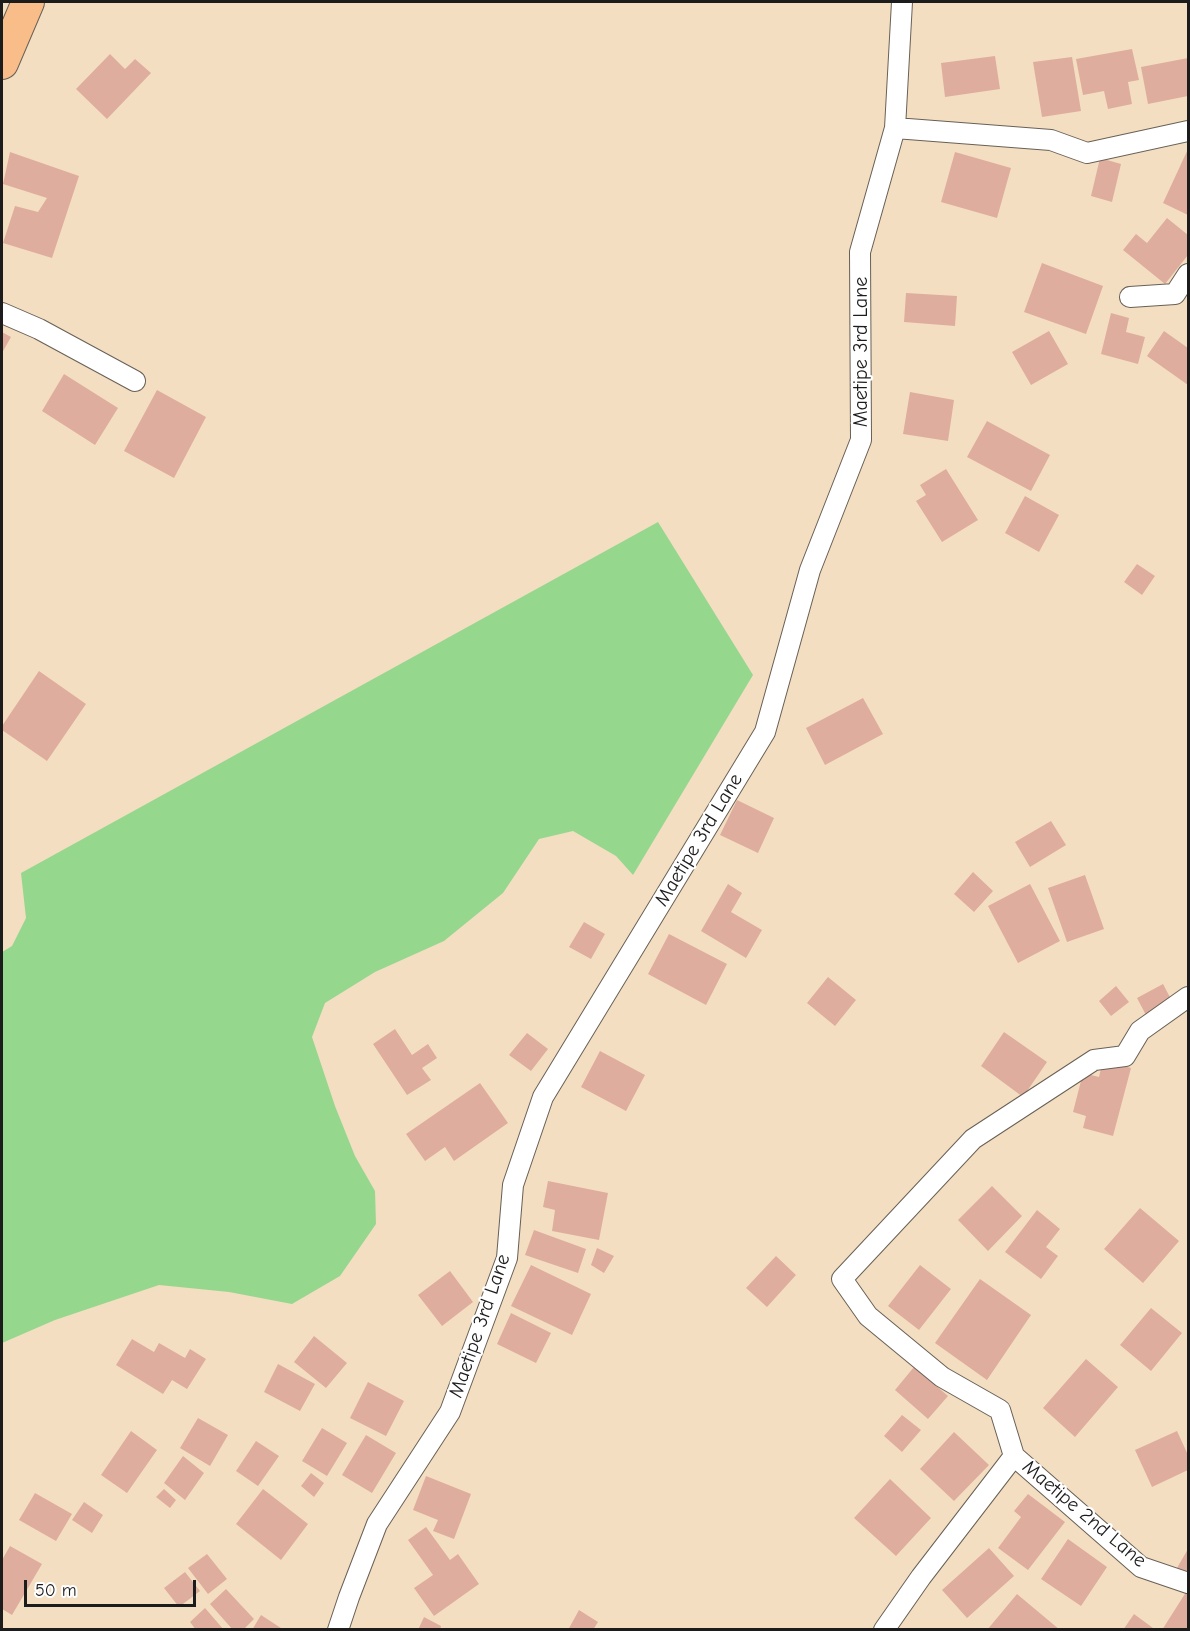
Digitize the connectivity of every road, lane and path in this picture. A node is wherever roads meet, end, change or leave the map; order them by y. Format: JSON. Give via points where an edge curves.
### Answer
{"nodes":[{"id":1,"x":28,"y":2,"type":"edge"},
{"id":2,"x":902,"y":2,"type":"edge"},
{"id":3,"x":2,"y":63,"type":"edge"},
{"id":4,"x":895,"y":128,"type":"junction"},
{"id":5,"x":1188,"y":132,"type":"edge"},
{"id":6,"x":1188,"y":274,"type":"edge"},
{"id":7,"x":1130,"y":297,"type":"dead end"},
{"id":8,"x":2,"y":313,"type":"edge"},
{"id":9,"x":135,"y":381,"type":"dead end"},
{"id":10,"x":1188,"y":997,"type":"edge"},
{"id":11,"x":1014,"y":1456,"type":"junction"},
{"id":12,"x":1188,"y":1582,"type":"edge"},
{"id":13,"x":338,"y":1629,"type":"edge"},
{"id":14,"x":884,"y":1629,"type":"edge"}],
"edges":[{"from":1,"to":3,"type":"main road"},
{"from":2,"to":4,"type":"street","name":"Maetipe 3rd Lane"},
{"from":4,"to":5,"type":"street","via":[[1051,140],[1087,153]]},
{"from":4,"to":13,"type":"street","name":"Maetipe 3rd Lane","via":[[861,252],[861,440],[810,570],[765,732],[543,1097],[513,1185],[507,1258],[450,1412],[377,1524]]},
{"from":6,"to":7,"type":"street","via":[[1175,294]]},
{"from":8,"to":9,"type":"street"},
{"from":10,"to":11,"type":"street","via":[[1140,1031],[1125,1056],[1094,1060],[972,1139],[842,1279],[876,1323],[942,1377],[1000,1410]]},
{"from":11,"to":12,"type":"street","name":"Maetipe 2nd Lane","via":[[1141,1567]]},
{"from":11,"to":14,"type":"street","name":"Maetipe 2nd Lane"}]}
